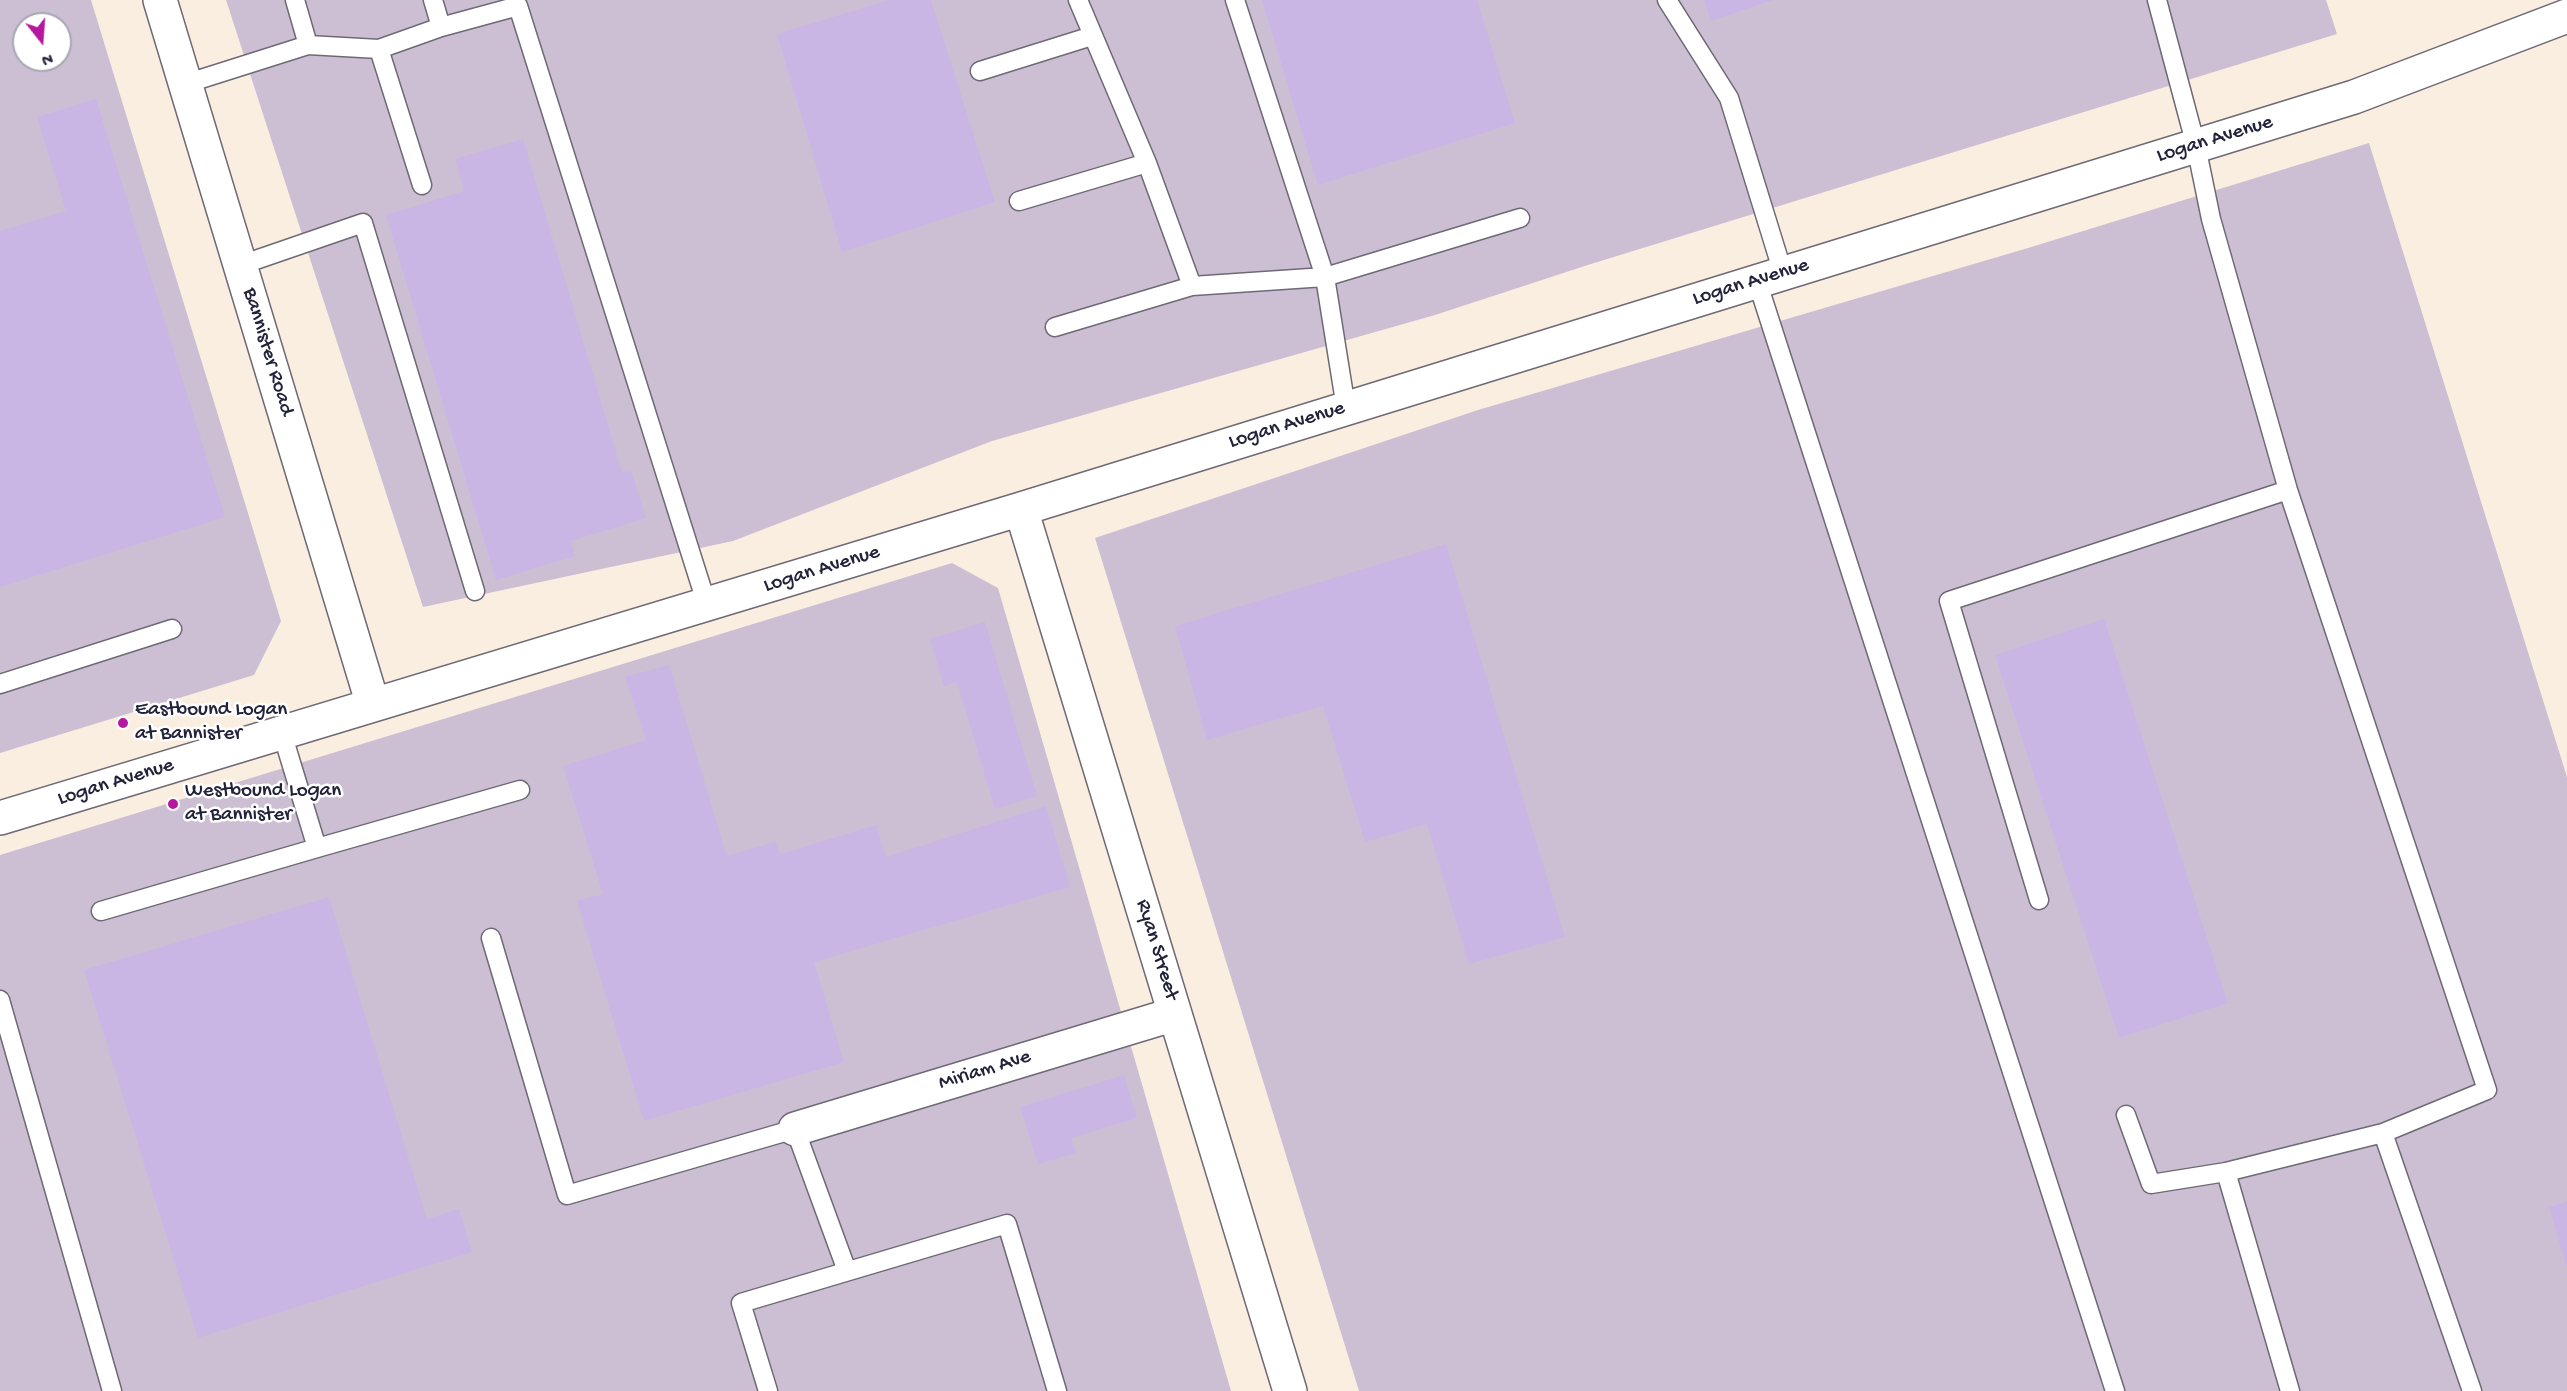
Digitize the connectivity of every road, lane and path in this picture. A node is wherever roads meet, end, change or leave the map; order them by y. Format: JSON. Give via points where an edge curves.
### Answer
{"nodes":[{"id":1,"x":160,"y":0,"type":"edge"},
{"id":2,"x":295,"y":0,"type":"edge"},
{"id":3,"x":433,"y":0,"type":"edge"},
{"id":4,"x":1235,"y":0,"type":"edge"},
{"id":5,"x":1667,"y":0,"type":"edge"},
{"id":6,"x":2157,"y":0,"type":"edge"},
{"id":7,"x":1083,"y":1,"type":"edge"},
{"id":8,"x":2567,"y":16,"type":"edge"},
{"id":9,"x":441,"y":27,"type":"junction"},
{"id":10,"x":1092,"y":36,"type":"junction"},
{"id":11,"x":308,"y":45,"type":"junction"},
{"id":12,"x":379,"y":49,"type":"junction"},
{"id":13,"x":980,"y":71,"type":"dead end"},
{"id":14,"x":185,"y":84,"type":"junction"},
{"id":15,"x":2196,"y":146,"type":"junction"},
{"id":16,"x":1147,"y":164,"type":"junction"},
{"id":17,"x":422,"y":185,"type":"dead end"},
{"id":18,"x":1019,"y":201,"type":"dead end"},
{"id":19,"x":1520,"y":218,"type":"dead end"},
{"id":20,"x":241,"y":265,"type":"junction"},
{"id":21,"x":1770,"y":277,"type":"junction"},
{"id":22,"x":1325,"y":278,"type":"junction"},
{"id":23,"x":1192,"y":286,"type":"junction"},
{"id":24,"x":1055,"y":327,"type":"dead end"},
{"id":25,"x":1346,"y":408,"type":"junction"},
{"id":26,"x":2289,"y":490,"type":"junction"},
{"id":27,"x":1021,"y":509,"type":"junction"},
{"id":28,"x":475,"y":591,"type":"dead end"},
{"id":29,"x":707,"y":605,"type":"junction"},
{"id":30,"x":172,"y":629,"type":"dead end"},
{"id":31,"x":0,"y":684,"type":"edge"},
{"id":32,"x":373,"y":705,"type":"junction"},
{"id":33,"x":282,"y":733,"type":"junction"},
{"id":34,"x":520,"y":790,"type":"dead end"},
{"id":35,"x":0,"y":818,"type":"edge"},
{"id":36,"x":317,"y":848,"type":"junction"},
{"id":37,"x":2039,"y":900,"type":"dead end"},
{"id":38,"x":101,"y":911,"type":"dead end"},
{"id":39,"x":491,"y":938,"type":"dead end"},
{"id":40,"x":0,"y":1000,"type":"edge"},
{"id":41,"x":1175,"y":1014,"type":"junction"},
{"id":42,"x":2126,"y":1115,"type":"dead end"},
{"id":43,"x":795,"y":1129,"type":"junction"},
{"id":44,"x":2383,"y":1133,"type":"junction"},
{"id":45,"x":2226,"y":1172,"type":"junction"},
{"id":46,"x":847,"y":1271,"type":"junction"},
{"id":47,"x":112,"y":1391,"type":"edge"},
{"id":48,"x":768,"y":1391,"type":"edge"},
{"id":49,"x":1057,"y":1391,"type":"edge"},
{"id":50,"x":1290,"y":1391,"type":"edge"},
{"id":51,"x":2115,"y":1391,"type":"edge"},
{"id":52,"x":2290,"y":1391,"type":"edge"},
{"id":53,"x":2472,"y":1391,"type":"edge"}],
"edges":[{"from":1,"to":14,"type":"street","name":"Bannister Road"},
{"from":2,"to":11,"type":"lane"},
{"from":3,"to":9,"type":"lane"},
{"from":4,"to":22,"type":"lane"},
{"from":5,"to":21,"type":"lane","via":[[1729,98]]},
{"from":6,"to":15,"type":"lane"},
{"from":7,"to":10,"type":"lane"},
{"from":8,"to":15,"type":"street","name":"Logan Avenue","via":[[2354,97]]},
{"from":9,"to":12,"type":"lane"},
{"from":9,"to":29,"type":"lane","via":[[518,6]]},
{"from":10,"to":13,"type":"lane"},
{"from":10,"to":16,"type":"lane"},
{"from":11,"to":12,"type":"lane"},
{"from":11,"to":14,"type":"lane"},
{"from":12,"to":17,"type":"lane"},
{"from":14,"to":20,"type":"street","name":"Bannister Road"},
{"from":15,"to":21,"type":"street","name":"Logan Avenue"},
{"from":15,"to":26,"type":"lane","via":[[2211,219]]},
{"from":16,"to":18,"type":"lane"},
{"from":16,"to":23,"type":"lane"},
{"from":19,"to":22,"type":"lane"},
{"from":20,"to":28,"type":"lane","via":[[363,223]]},
{"from":20,"to":32,"type":"street","name":"Bannister Road"},
{"from":21,"to":25,"type":"street","name":"Logan Avenue"},
{"from":21,"to":51,"type":"lane"},
{"from":22,"to":23,"type":"lane"},
{"from":22,"to":25,"type":"lane"},
{"from":23,"to":24,"type":"lane"},
{"from":25,"to":27,"type":"street","name":"Logan Avenue"},
{"from":26,"to":37,"type":"lane","via":[[1949,602]]},
{"from":26,"to":44,"type":"lane","via":[[2487,1090]]},
{"from":27,"to":29,"type":"street","name":"Logan Avenue"},
{"from":27,"to":41,"type":"street","name":"Ryan Street"},
{"from":29,"to":32,"type":"street","name":"Logan Avenue"},
{"from":30,"to":31,"type":"lane"},
{"from":32,"to":33,"type":"street","name":"Logan Avenue"},
{"from":33,"to":35,"type":"street","name":"Logan Avenue"},
{"from":33,"to":36,"type":"lane"},
{"from":34,"to":36,"type":"lane"},
{"from":36,"to":38,"type":"lane"},
{"from":39,"to":43,"type":"lane","via":[[567,1195]]},
{"from":40,"to":47,"type":"lane"},
{"from":41,"to":43,"type":"street","name":"Miriam Ave"},
{"from":41,"to":50,"type":"street","name":"Ryan Street"},
{"from":42,"to":45,"type":"lane","via":[[2151,1184]]},
{"from":43,"to":46,"type":"lane"},
{"from":44,"to":45,"type":"lane"},
{"from":44,"to":53,"type":"lane"},
{"from":45,"to":52,"type":"lane"},
{"from":46,"to":48,"type":"lane","via":[[741,1303]]},
{"from":46,"to":49,"type":"lane","via":[[1007,1224]]}]}
